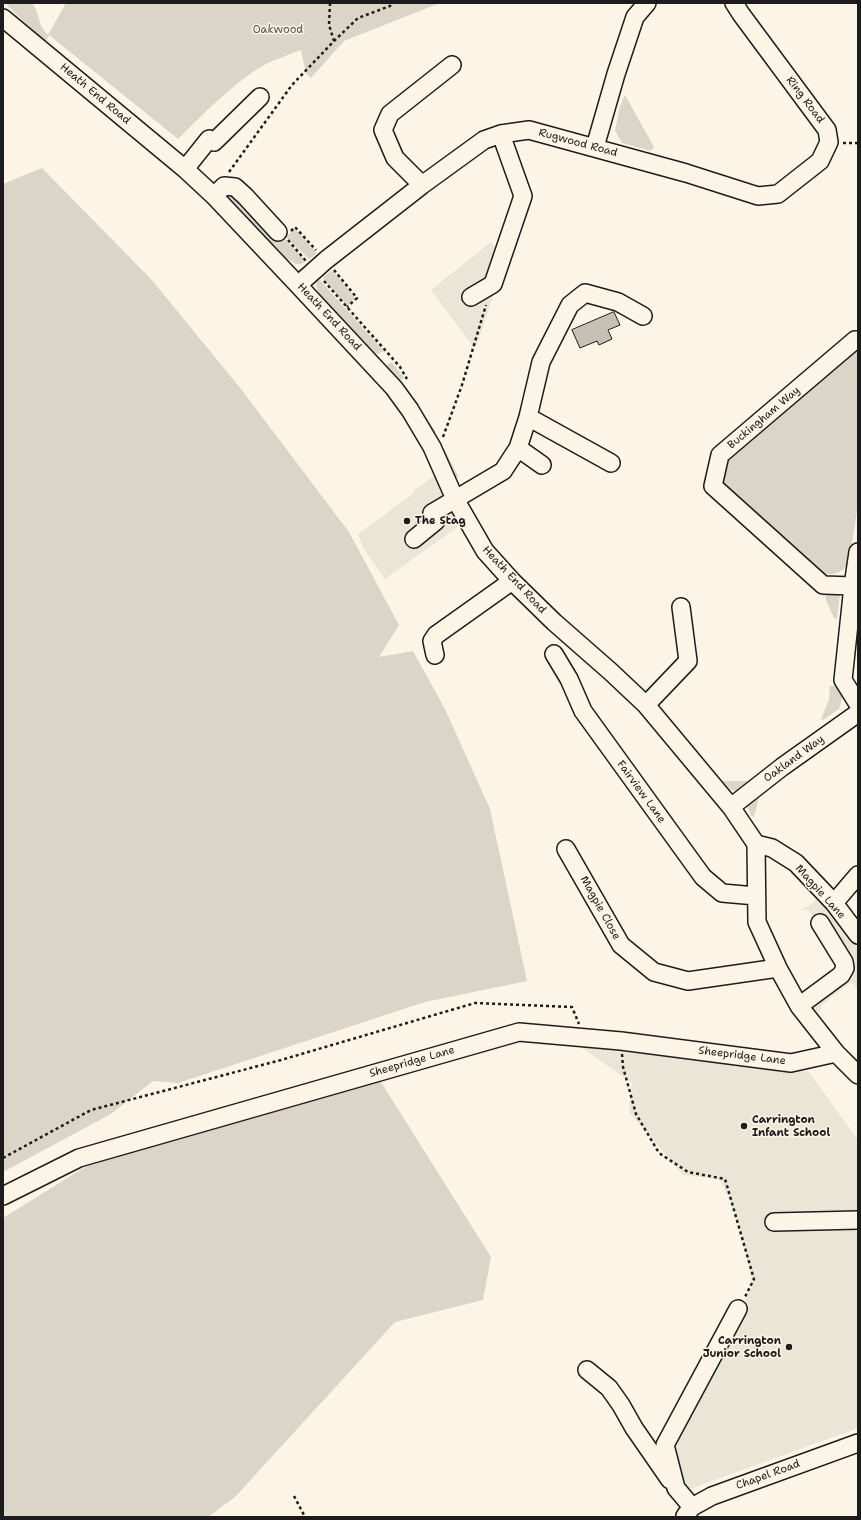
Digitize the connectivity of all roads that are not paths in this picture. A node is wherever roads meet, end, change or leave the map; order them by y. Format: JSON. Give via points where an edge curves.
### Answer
{"nodes":[{"id":1,"x":647,"y":3,"type":"edge"},
{"id":2,"x":734,"y":3,"type":"edge"},
{"id":3,"x":3,"y":18,"type":"edge"},
{"id":4,"x":452,"y":65,"type":"dead end"},
{"id":5,"x":260,"y":97,"type":"dead end"},
{"id":6,"x":503,"y":140,"type":"dead end"},
{"id":7,"x":595,"y":147,"type":"junction"},
{"id":8,"x":185,"y":169,"type":"junction"},
{"id":9,"x":422,"y":185,"type":"junction"},
{"id":10,"x":214,"y":196,"type":"junction"},
{"id":11,"x":758,"y":196,"type":"joint"},
{"id":12,"x":281,"y":234,"type":"road end"},
{"id":13,"x":298,"y":285,"type":"junction"},
{"id":14,"x":471,"y":297,"type":"dead end"},
{"id":15,"x":644,"y":316,"type":"dead end"},
{"id":16,"x":858,"y":340,"type":"edge"},
{"id":17,"x":528,"y":417,"type":"junction"},
{"id":18,"x":518,"y":448,"type":"junction"},
{"id":19,"x":611,"y":463,"type":"dead end"},
{"id":20,"x":542,"y":465,"type":"dead end"},
{"id":21,"x":455,"y":499,"type":"junction"},
{"id":22,"x":414,"y":539,"type":"dead end"},
{"id":23,"x":858,"y":552,"type":"edge"},
{"id":24,"x":512,"y":581,"type":"junction"},
{"id":25,"x":853,"y":586,"type":"junction"},
{"id":26,"x":681,"y":607,"type":"dead end"},
{"id":27,"x":554,"y":654,"type":"dead end"},
{"id":28,"x":435,"y":655,"type":"dead end"},
{"id":29,"x":858,"y":704,"type":"edge"},
{"id":30,"x":646,"y":705,"type":"junction"},
{"id":31,"x":858,"y":713,"type":"edge"},
{"id":32,"x":731,"y":807,"type":"junction"},
{"id":33,"x":756,"y":844,"type":"junction"},
{"id":34,"x":566,"y":848,"type":"dead end"},
{"id":35,"x":858,"y":875,"type":"edge"},
{"id":36,"x":756,"y":896,"type":"junction"},
{"id":37,"x":834,"y":903,"type":"junction"},
{"id":38,"x":820,"y":923,"type":"dead end"},
{"id":39,"x":858,"y":935,"type":"edge"},
{"id":40,"x":778,"y":968,"type":"junction"},
{"id":41,"x":799,"y":1006,"type":"junction"},
{"id":42,"x":836,"y":1054,"type":"junction"},
{"id":43,"x":858,"y":1075,"type":"edge"},
{"id":44,"x":3,"y":1196,"type":"edge"},
{"id":45,"x":858,"y":1220,"type":"edge"},
{"id":46,"x":774,"y":1222,"type":"dead end"},
{"id":47,"x":738,"y":1310,"type":"road end"},
{"id":48,"x":586,"y":1370,"type":"dead end"},
{"id":49,"x":858,"y":1443,"type":"edge"},
{"id":50,"x":676,"y":1488,"type":"junction"},
{"id":51,"x":688,"y":1512,"type":"edge"}],
"edges":[{"from":1,"to":7,"type":"street","via":[[635,17]]},
{"from":2,"to":11,"type":"street","name":"Ring Road","via":[[827,130],[829,142],[820,161],[778,194]]},
{"from":3,"to":8,"type":"street","name":"Heath End Road"},
{"from":4,"to":9,"type":"street","via":[[390,114],[383,130],[395,158]]},
{"from":5,"to":8,"type":"street","via":[[214,142],[209,139]]},
{"from":6,"to":14,"type":"street","via":[[522,196],[493,284]]},
{"from":7,"to":9,"type":"street","name":"Rugwood Road","via":[[529,130],[501,134],[484,140]]},
{"from":7,"to":11,"type":"street","name":"Rugwood Road"},
{"from":8,"to":10,"type":"street","name":"Heath End Road"},
{"from":9,"to":13,"type":"street","name":"Rugwood Road"},
{"from":10,"to":12,"type":"street","via":[[224,186],[235,187]]},
{"from":10,"to":13,"type":"street","name":"Heath End Road"},
{"from":13,"to":21,"type":"street","name":"Heath End Road","via":[[394,388],[432,447]]},
{"from":15,"to":17,"type":"street","via":[[618,302],[586,293],[570,305],[541,362]]},
{"from":16,"to":25,"type":"street","name":"Buckingham Way","via":[[720,455],[713,486],[823,585]]},
{"from":17,"to":18,"type":"street"},
{"from":17,"to":19,"type":"street"},
{"from":18,"to":20,"type":"street"},
{"from":18,"to":21,"type":"street","via":[[503,471]]},
{"from":21,"to":22,"type":"street","via":[[432,513],[436,521]]},
{"from":21,"to":24,"type":"street","name":"Heath End Road","via":[[485,551]]},
{"from":23,"to":25,"type":"street"},
{"from":24,"to":28,"type":"street","via":[[436,635],[432,641]]},
{"from":24,"to":30,"type":"street","name":"Heath End Road"},
{"from":25,"to":29,"type":"street","via":[[843,680]]},
{"from":26,"to":30,"type":"street","via":[[688,661]]},
{"from":27,"to":36,"type":"street","name":"Fairview Lane","via":[[569,679],[583,711],[703,878],[722,893]]},
{"from":30,"to":32,"type":"street","name":"Heath End Road"},
{"from":31,"to":32,"type":"street","name":"Oakland Way"},
{"from":32,"to":33,"type":"street","name":"Heath End Road"},
{"from":33,"to":36,"type":"street"},
{"from":33,"to":37,"type":"street","name":"Magpie Lane","via":[[772,848],[796,864]]},
{"from":34,"to":40,"type":"street","name":"Magpie Close","via":[[621,945],[654,972],[688,981]]},
{"from":35,"to":37,"type":"street"},
{"from":36,"to":40,"type":"street","via":[[757,922]]},
{"from":37,"to":39,"type":"street","name":"Magpie Lane"},
{"from":38,"to":41,"type":"street","via":[[844,962],[845,968],[841,975]]},
{"from":40,"to":41,"type":"street"},
{"from":41,"to":42,"type":"street"},
{"from":42,"to":43,"type":"street"},
{"from":42,"to":44,"type":"street","name":"Sheepridge Lane","via":[[792,1063],[621,1041],[519,1032],[79,1158]]},
{"from":45,"to":46,"type":"street"},
{"from":47,"to":50,"type":"street","via":[[665,1445]]},
{"from":48,"to":50,"type":"street","via":[[610,1388],[634,1428]]},
{"from":49,"to":51,"type":"street","name":"Chapel Road","via":[[712,1496]]},
{"from":50,"to":51,"type":"street"}]}
